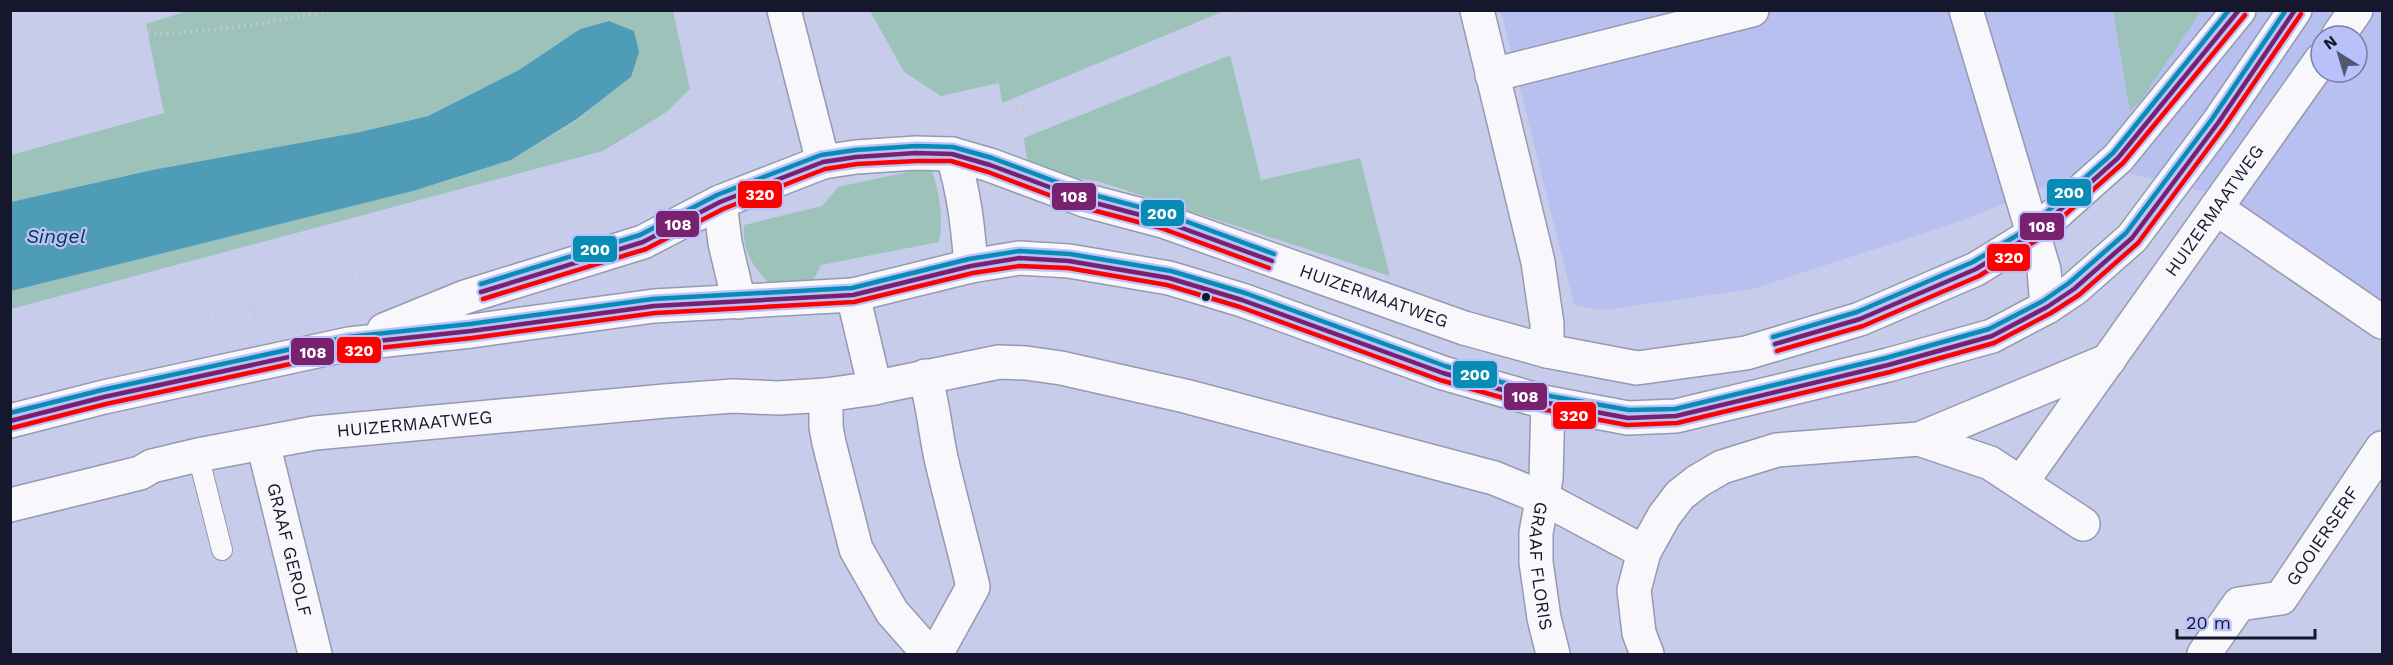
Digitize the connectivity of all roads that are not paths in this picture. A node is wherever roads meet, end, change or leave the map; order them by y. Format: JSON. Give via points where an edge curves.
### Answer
{"nodes":[{"id":1,"x":784,"y":10,"type":"edge"},
{"id":2,"x":1477,"y":10,"type":"edge"},
{"id":3,"x":1752,"y":10,"type":"edge"},
{"id":4,"x":1966,"y":10,"type":"edge"},
{"id":5,"x":2240,"y":10,"type":"edge"},
{"id":6,"x":2295,"y":10,"type":"edge"},
{"id":7,"x":2356,"y":10,"type":"edge"},
{"id":8,"x":2346,"y":24,"type":"edge"},
{"id":9,"x":1492,"y":75,"type":"junction"},
{"id":10,"x":2309,"y":77,"type":"edge"},
{"id":11,"x":952,"y":154,"type":"junction"},
{"id":12,"x":823,"y":162,"type":"junction"},
{"id":13,"x":720,"y":202,"type":"junction"},
{"id":14,"x":2216,"y":208,"type":"junction"},
{"id":15,"x":2033,"y":234,"type":"junction"},
{"id":16,"x":971,"y":266,"type":"junction"},
{"id":17,"x":853,"y":295,"type":"junction"},
{"id":18,"x":739,"y":302,"type":"junction"},
{"id":19,"x":2047,"y":307,"type":"junction"},
{"id":20,"x":2382,"y":322,"type":"edge"},
{"id":21,"x":349,"y":344,"type":"junction"},
{"id":22,"x":1547,"y":351,"type":"junction"},
{"id":23,"x":2109,"y":360,"type":"junction"},
{"id":24,"x":925,"y":376,"type":"junction"},
{"id":25,"x":875,"y":388,"type":"junction"},
{"id":26,"x":826,"y":395,"type":"junction"},
{"id":27,"x":1548,"y":403,"type":"junction"},
{"id":28,"x":10,"y":421,"type":"edge"},
{"id":29,"x":1919,"y":439,"type":"junction"},
{"id":30,"x":263,"y":443,"type":"junction"},
{"id":31,"x":2382,"y":448,"type":"edge"},
{"id":32,"x":198,"y":455,"type":"junction"},
{"id":33,"x":2021,"y":483,"type":"junction"},
{"id":34,"x":1543,"y":498,"type":"junction"},
{"id":35,"x":10,"y":505,"type":"edge"},
{"id":36,"x":2083,"y":524,"type":"dead end"},
{"id":37,"x":222,"y":550,"type":"dead end"},
{"id":38,"x":1644,"y":552,"type":"junction"},
{"id":39,"x":315,"y":654,"type":"edge"},
{"id":40,"x":929,"y":654,"type":"edge"},
{"id":41,"x":936,"y":654,"type":"edge"},
{"id":42,"x":1553,"y":654,"type":"edge"},
{"id":43,"x":1647,"y":654,"type":"edge"},
{"id":44,"x":2204,"y":654,"type":"edge"}],
"edges":[{"from":1,"to":12,"type":"street"},
{"from":2,"to":9,"type":"street"},
{"from":3,"to":9,"type":"street"},
{"from":4,"to":15,"type":"street"},
{"from":5,"to":15,"type":"street","name":"HUIZERMAATWEG","via":[[2118,158]]},
{"from":6,"to":19,"type":"street","name":"HUIZERMAATWEG","via":[[2218,123],[2132,238],[2074,289]]},
{"from":7,"to":8,"type":"street"},
{"from":9,"to":22,"type":"street","via":[[1538,262]]},
{"from":10,"to":14,"type":"street","name":"HUIZERMAATWEG"},
{"from":11,"to":12,"type":"street","name":"HUIZERMAATWEG","via":[[884,154]]},
{"from":11,"to":16,"type":"street","via":[[960,177]]},
{"from":11,"to":22,"type":"street","name":"HUIZERMAATWEG","via":[[1084,200],[1162,221],[1464,328]]},
{"from":12,"to":13,"type":"street","name":"HUIZERMAATWEG"},
{"from":13,"to":18,"type":"street"},
{"from":13,"to":21,"type":"street","name":"HUIZERMAATWEG","via":[[643,242],[465,297]]},
{"from":14,"to":20,"type":"street"},
{"from":14,"to":23,"type":"street","name":"HUIZERMAATWEG"},
{"from":15,"to":19,"type":"street","via":[[2044,270]]},
{"from":15,"to":22,"type":"street","name":"HUIZERMAATWEG","via":[[1976,269],[1860,319],[1746,353],[1637,368]]},
{"from":16,"to":17,"type":"street","name":"HUIZERMAATWEG"},
{"from":16,"to":27,"type":"street","name":"HUIZERMAATWEG","via":[[1018,258],[1059,260],[1169,278],[1443,372]]},
{"from":17,"to":18,"type":"street","name":"HUIZERMAATWEG"},
{"from":17,"to":25,"type":"street"},
{"from":18,"to":21,"type":"street","name":"HUIZERMAATWEG","via":[[691,302]]},
{"from":19,"to":27,"type":"street","name":"HUIZERMAATWEG","via":[[1992,336],[1676,416],[1628,418]]},
{"from":21,"to":28,"type":"street","name":"HUIZERMAATWEG"},
{"from":23,"to":29,"type":"street"},
{"from":23,"to":33,"type":"street","name":"HUIZERMAATWEG"},
{"from":24,"to":25,"type":"street","name":"HUIZERMAATWEG"},
{"from":24,"to":34,"type":"street","name":"HUIZERMAATWEG","via":[[999,362],[1060,368],[1185,396],[1494,477]]},
{"from":24,"to":41,"type":"street","via":[[973,587]]},
{"from":25,"to":26,"type":"street","name":"HUIZERMAATWEG"},
{"from":26,"to":30,"type":"street","name":"HUIZERMAATWEG","via":[[665,401],[315,434]]},
{"from":26,"to":40,"type":"street","via":[[829,443],[856,549],[892,612]]},
{"from":27,"to":34,"type":"street","name":"GRAAF FLORIS"},
{"from":29,"to":33,"type":"street","via":[[1990,463]]},
{"from":29,"to":38,"type":"street","via":[[1777,450],[1722,467],[1680,495]]},
{"from":30,"to":32,"type":"street","name":"HUIZERMAATWEG"},
{"from":30,"to":39,"type":"street","name":"GRAAF GEROLF"},
{"from":31,"to":44,"type":"street","name":"GOOIERSERF","via":[[2281,598],[2240,604]]},
{"from":32,"to":35,"type":"street","name":"HUIZERMAATWEG"},
{"from":32,"to":37,"type":"lane"},
{"from":33,"to":36,"type":"street"},
{"from":34,"to":38,"type":"street","name":"HUIZERMAATWEG"},
{"from":34,"to":42,"type":"street","name":"GRAAF FLORIS","via":[[1536,533],[1536,562]]},
{"from":38,"to":43,"type":"street","via":[[1634,590],[1639,633]]}]}
